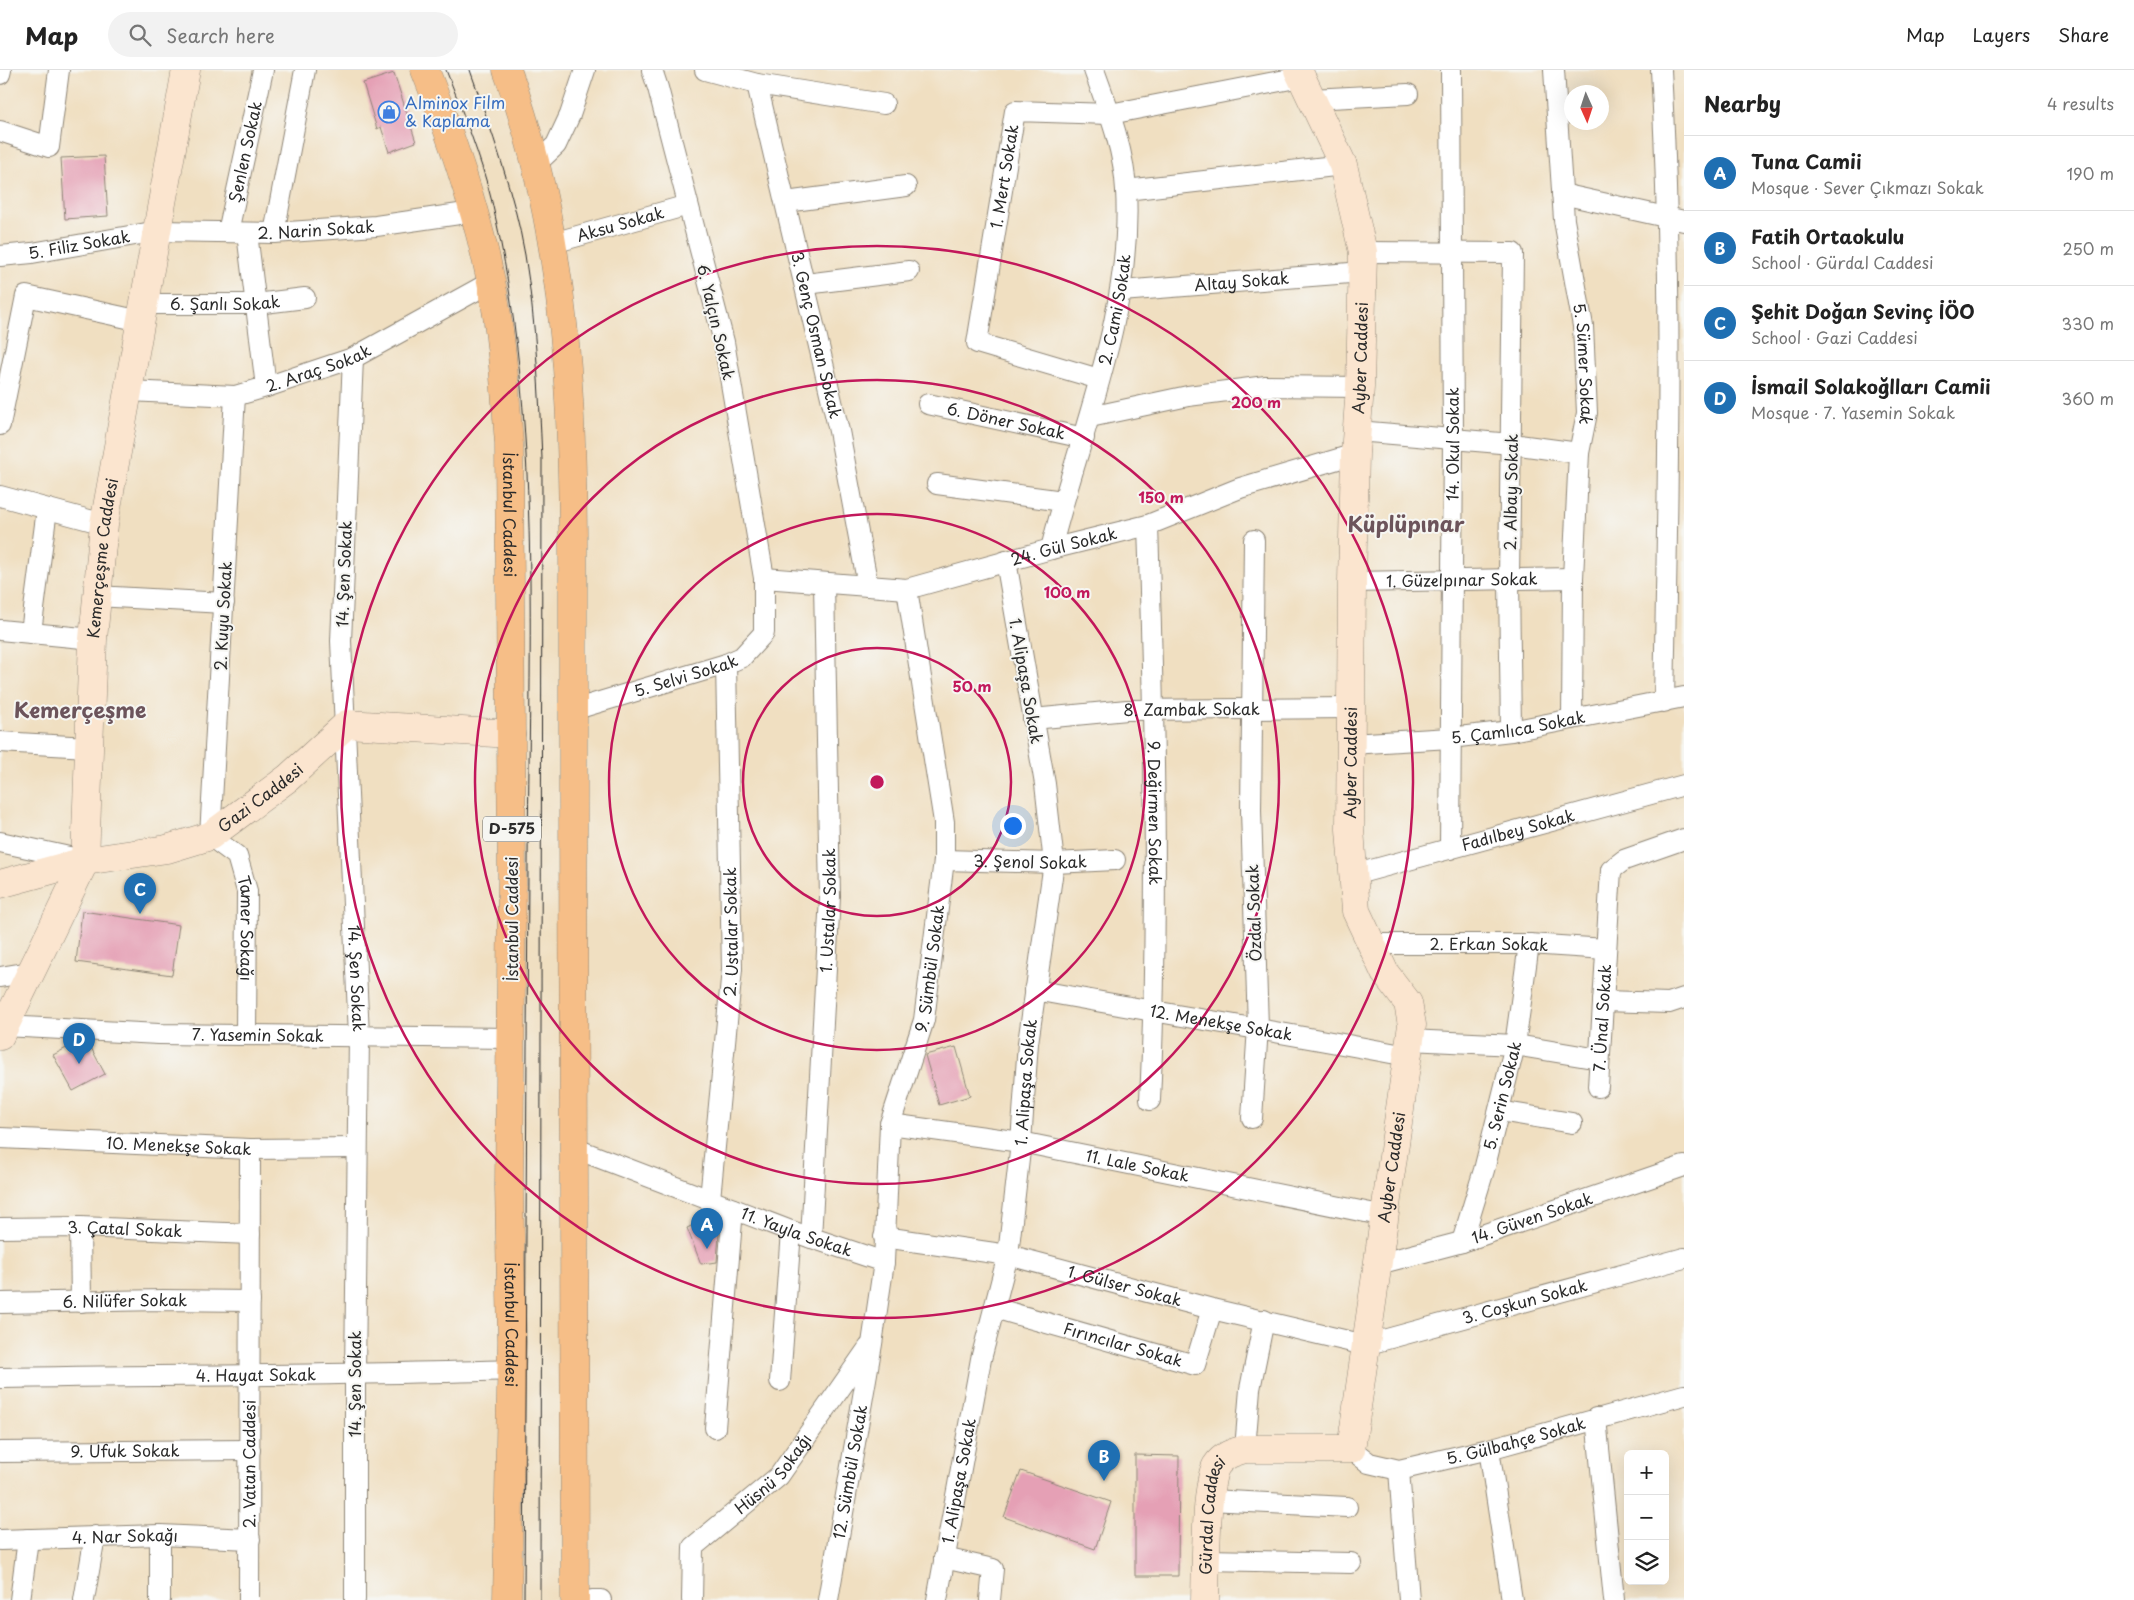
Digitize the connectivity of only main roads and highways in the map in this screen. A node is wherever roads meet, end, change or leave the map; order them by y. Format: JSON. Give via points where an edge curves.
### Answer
{"nodes":[{"id":1,"x":186,"y":70,"type":"edge"},
{"id":2,"x":426,"y":70,"type":"edge"},
{"id":3,"x":507,"y":70,"type":"edge"},
{"id":4,"x":1303,"y":82,"type":"edge"},
{"id":5,"x":511,"y":734,"type":"junction"},
{"id":6,"x":85,"y":861,"type":"junction"},
{"id":7,"x":0,"y":884,"type":"edge"},
{"id":8,"x":2,"y":1031,"type":"edge"},
{"id":9,"x":1350,"y":1449,"type":"joint"},
{"id":10,"x":507,"y":1600,"type":"edge"},
{"id":11,"x":575,"y":1600,"type":"edge"},
{"id":12,"x":1205,"y":1600,"type":"edge"}],
"edges":[{"from":1,"to":6,"type":"main road","name":"Kemerçeşme Caddesi","via":[[104,524],[93,639]]},
{"from":2,"to":5,"type":"highway","name":"İstanbul Caddesi","number":"D-575","via":[[445,120],[491,282],[505,389],[510,444]]},
{"from":3,"to":11,"type":"highway","via":[[537,163],[553,243],[565,330],[572,438],[574,998],[571,1147]]},
{"from":4,"to":9,"type":"main road","name":"Ayber Caddesi","via":[[1343,165],[1363,262],[1350,708],[1350,829],[1356,910],[1385,973],[1408,1003],[1412,1025]]},
{"from":5,"to":6,"type":"main road","name":"Gazi Caddesi","via":[[346,724],[288,778],[210,836],[167,849]]},
{"from":5,"to":10,"type":"highway","name":"İstanbul Caddesi","number":"D-575","via":[[509,1187],[512,1370]]},
{"from":6,"to":7,"type":"main road","name":"Gazi Caddesi"},
{"from":6,"to":8,"type":"main road","name":"Kemerçeşme Caddesi"},
{"from":9,"to":12,"type":"main road","name":"Gürdal Caddesi","via":[[1245,1449],[1222,1459],[1215,1468],[1209,1500]]}]}
